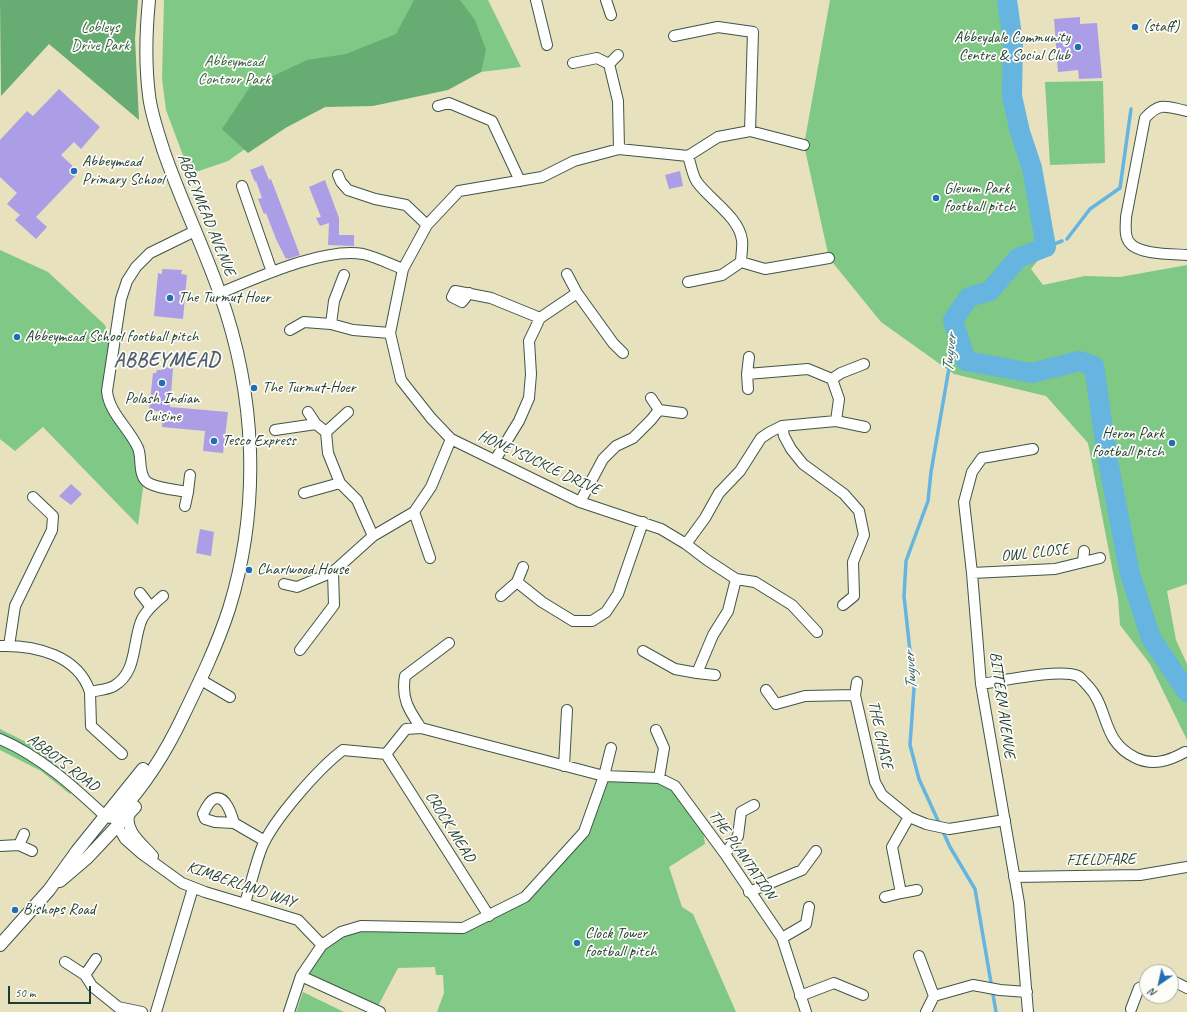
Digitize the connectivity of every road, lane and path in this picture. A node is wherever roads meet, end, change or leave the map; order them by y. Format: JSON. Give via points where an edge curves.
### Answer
{"nodes":[{"id":1,"x":149,"y":0,"type":"edge"},
{"id":2,"x":537,"y":0,"type":"edge"},
{"id":3,"x":606,"y":0,"type":"edge"},
{"id":4,"x":611,"y":14,"type":"dead end"},
{"id":5,"x":674,"y":36,"type":"dead end"},
{"id":6,"x":547,"y":45,"type":"dead end"},
{"id":7,"x":618,"y":55,"type":"dead end"},
{"id":8,"x":573,"y":63,"type":"dead end"},
{"id":9,"x":610,"y":64,"type":"junction"},
{"id":10,"x":438,"y":106,"type":"dead end"},
{"id":11,"x":1187,"y":110,"type":"edge"},
{"id":12,"x":750,"y":131,"type":"junction"},
{"id":13,"x":804,"y":145,"type":"dead end"},
{"id":14,"x":619,"y":149,"type":"junction"},
{"id":15,"x":688,"y":156,"type":"junction"},
{"id":16,"x":338,"y":175,"type":"dead end"},
{"id":17,"x":520,"y":180,"type":"junction"},
{"id":18,"x":242,"y":186,"type":"dead end"},
{"id":19,"x":427,"y":225,"type":"junction"},
{"id":20,"x":195,"y":231,"type":"junction"},
{"id":21,"x":1187,"y":255,"type":"edge"},
{"id":22,"x":829,"y":258,"type":"dead end"},
{"id":23,"x":741,"y":262,"type":"junction"},
{"id":24,"x":403,"y":269,"type":"junction"},
{"id":25,"x":272,"y":272,"type":"junction"},
{"id":26,"x":567,"y":274,"type":"dead end"},
{"id":27,"x":344,"y":275,"type":"dead end"},
{"id":28,"x":688,"y":282,"type":"dead end"},
{"id":29,"x":454,"y":291,"type":"dead end"},
{"id":30,"x":220,"y":293,"type":"junction"},
{"id":31,"x":578,"y":293,"type":"junction"},
{"id":32,"x":540,"y":318,"type":"junction"},
{"id":33,"x":331,"y":324,"type":"junction"},
{"id":34,"x":290,"y":330,"type":"dead end"},
{"id":35,"x":390,"y":333,"type":"junction"},
{"id":36,"x":623,"y":353,"type":"dead end"},
{"id":37,"x":749,"y":357,"type":"dead end"},
{"id":38,"x":864,"y":364,"type":"dead end"},
{"id":39,"x":747,"y":374,"type":"junction"},
{"id":40,"x":832,"y":379,"type":"junction"},
{"id":41,"x":748,"y":388,"type":"dead end"},
{"id":42,"x":651,"y":398,"type":"dead end"},
{"id":43,"x":659,"y":410,"type":"junction"},
{"id":44,"x":308,"y":412,"type":"dead end"},
{"id":45,"x":348,"y":412,"type":"dead end"},
{"id":46,"x":682,"y":413,"type":"dead end"},
{"id":47,"x":836,"y":421,"type":"junction"},
{"id":48,"x":316,"y":424,"type":"junction"},
{"id":49,"x":782,"y":426,"type":"junction"},
{"id":50,"x":865,"y":427,"type":"dead end"},
{"id":51,"x":275,"y":430,"type":"dead end"},
{"id":52,"x":326,"y":432,"type":"junction"},
{"id":53,"x":451,"y":439,"type":"junction"},
{"id":54,"x":1033,"y":449,"type":"dead end"},
{"id":55,"x":495,"y":460,"type":"junction"},
{"id":56,"x":190,"y":475,"type":"dead end"},
{"id":57,"x":340,"y":483,"type":"junction"},
{"id":58,"x":188,"y":492,"type":"junction"},
{"id":59,"x":304,"y":493,"type":"dead end"},
{"id":60,"x":33,"y":497,"type":"dead end"},
{"id":61,"x":580,"y":502,"type":"junction"},
{"id":62,"x":185,"y":506,"type":"dead end"},
{"id":63,"x":414,"y":512,"type":"junction"},
{"id":64,"x":643,"y":522,"type":"junction"},
{"id":65,"x":373,"y":536,"type":"junction"},
{"id":66,"x":686,"y":544,"type":"junction"},
{"id":67,"x":1084,"y":551,"type":"dead end"},
{"id":68,"x":430,"y":558,"type":"dead end"},
{"id":69,"x":1100,"y":558,"type":"dead end"},
{"id":70,"x":1083,"y":562,"type":"junction"},
{"id":71,"x":523,"y":567,"type":"dead end"},
{"id":72,"x":333,"y":572,"type":"junction"},
{"id":73,"x":972,"y":573,"type":"junction"},
{"id":74,"x":736,"y":579,"type":"junction"},
{"id":75,"x":517,"y":582,"type":"junction"},
{"id":76,"x":284,"y":584,"type":"dead end"},
{"id":77,"x":140,"y":593,"type":"dead end"},
{"id":78,"x":163,"y":596,"type":"dead end"},
{"id":79,"x":501,"y":596,"type":"dead end"},
{"id":80,"x":843,"y":605,"type":"dead end"},
{"id":81,"x":150,"y":606,"type":"junction"},
{"id":82,"x":817,"y":632,"type":"dead end"},
{"id":83,"x":449,"y":643,"type":"dead end"},
{"id":84,"x":4,"y":646,"type":"edge"},
{"id":85,"x":300,"y":650,"type":"dead end"},
{"id":86,"x":642,"y":651,"type":"dead end"},
{"id":87,"x":697,"y":673,"type":"junction"},
{"id":88,"x":715,"y":675,"type":"dead end"},
{"id":89,"x":201,"y":680,"type":"junction"},
{"id":90,"x":857,"y":682,"type":"dead end"},
{"id":91,"x":981,"y":684,"type":"junction"},
{"id":92,"x":766,"y":690,"type":"dead end"},
{"id":93,"x":90,"y":692,"type":"junction"},
{"id":94,"x":855,"y":695,"type":"junction"},
{"id":95,"x":230,"y":697,"type":"dead end"},
{"id":96,"x":568,"y":710,"type":"dead end"},
{"id":97,"x":183,"y":717,"type":"junction"},
{"id":98,"x":421,"y":728,"type":"junction"},
{"id":99,"x":656,"y":730,"type":"dead end"},
{"id":100,"x":0,"y":739,"type":"edge"},
{"id":101,"x":611,"y":748,"type":"dead end"},
{"id":102,"x":1185,"y":752,"type":"dead end"},
{"id":103,"x":122,"y":754,"type":"dead end"},
{"id":104,"x":386,"y":754,"type":"junction"},
{"id":105,"x":564,"y":766,"type":"junction"},
{"id":106,"x":604,"y":776,"type":"junction"},
{"id":107,"x":659,"y":778,"type":"junction"},
{"id":108,"x":754,"y":805,"type":"dead end"},
{"id":109,"x":130,"y":813,"type":"junction"},
{"id":110,"x":105,"y":816,"type":"junction"},
{"id":111,"x":909,"y":817,"type":"junction"},
{"id":112,"x":1005,"y":820,"type":"junction"},
{"id":113,"x":234,"y":823,"type":"dead end"},
{"id":114,"x":118,"y":827,"type":"junction"},
{"id":115,"x":24,"y":834,"type":"dead end"},
{"id":116,"x":129,"y":836,"type":"junction"},
{"id":117,"x":106,"y":838,"type":"junction"},
{"id":118,"x":265,"y":841,"type":"junction"},
{"id":119,"x":19,"y":844,"type":"junction"},
{"id":120,"x":0,"y":846,"type":"edge"},
{"id":121,"x":32,"y":851,"type":"dead end"},
{"id":122,"x":816,"y":851,"type":"dead end"},
{"id":123,"x":725,"y":854,"type":"junction"},
{"id":124,"x":1187,"y":867,"type":"edge"},
{"id":125,"x":1014,"y":877,"type":"junction"},
{"id":126,"x":193,"y":888,"type":"junction"},
{"id":127,"x":49,"y":890,"type":"junction"},
{"id":128,"x":917,"y":890,"type":"dead end"},
{"id":129,"x":749,"y":892,"type":"junction"},
{"id":130,"x":901,"y":893,"type":"junction"},
{"id":131,"x":885,"y":897,"type":"dead end"},
{"id":132,"x":245,"y":903,"type":"junction"},
{"id":133,"x":809,"y":907,"type":"dead end"},
{"id":134,"x":489,"y":916,"type":"junction"},
{"id":135,"x":782,"y":938,"type":"junction"},
{"id":136,"x":0,"y":945,"type":"edge"},
{"id":137,"x":322,"y":945,"type":"junction"},
{"id":138,"x":919,"y":956,"type":"dead end"},
{"id":139,"x":96,"y":959,"type":"dead end"},
{"id":140,"x":65,"y":962,"type":"dead end"},
{"id":141,"x":85,"y":975,"type":"junction"},
{"id":142,"x":301,"y":976,"type":"junction"},
{"id":143,"x":1139,"y":985,"type":"edge"},
{"id":144,"x":1027,"y":992,"type":"junction"},
{"id":145,"x":863,"y":995,"type":"dead end"},
{"id":146,"x":800,"y":996,"type":"junction"},
{"id":147,"x":934,"y":996,"type":"junction"},
{"id":148,"x":1130,"y":1009,"type":"dead end"},
{"id":149,"x":142,"y":1012,"type":"edge"},
{"id":150,"x":156,"y":1012,"type":"edge"},
{"id":151,"x":289,"y":1012,"type":"edge"},
{"id":152,"x":380,"y":1012,"type":"edge"},
{"id":153,"x":806,"y":1012,"type":"edge"},
{"id":154,"x":926,"y":1012,"type":"edge"},
{"id":155,"x":1028,"y":1012,"type":"edge"}],
"edges":[{"from":1,"to":20,"type":"street","name":"ABBEYMEAD AVENUE","via":[[146,27],[149,96],[154,120],[175,184]]},
{"from":2,"to":6,"type":"street"},
{"from":3,"to":4,"type":"street"},
{"from":5,"to":12,"type":"street","via":[[718,27],[756,28]]},
{"from":7,"to":9,"type":"street"},
{"from":8,"to":9,"type":"street","via":[[597,58]]},
{"from":9,"to":14,"type":"street","via":[[618,102]]},
{"from":10,"to":17,"type":"street","via":[[449,103],[492,119]]},
{"from":11,"to":21,"type":"street","via":[[1164,106],[1154,108],[1145,118],[1125,230],[1129,242],[1142,251]]},
{"from":12,"to":13,"type":"street"},
{"from":12,"to":15,"type":"street","via":[[718,137]]},
{"from":14,"to":15,"type":"street"},
{"from":14,"to":17,"type":"street","name":"HONEYSUCKLE DRIVE","via":[[574,161],[542,177]]},
{"from":15,"to":23,"type":"street","via":[[696,180],[734,222],[742,239]]},
{"from":16,"to":19,"type":"street","via":[[348,190],[406,205]]},
{"from":17,"to":19,"type":"street","name":"HONEYSUCKLE DRIVE","via":[[459,191]]},
{"from":18,"to":25,"type":"street"},
{"from":19,"to":24,"type":"street","name":"HONEYSUCKLE DRIVE"},
{"from":20,"to":30,"type":"street","name":"ABBEYMEAD AVENUE"},
{"from":20,"to":58,"type":"street","via":[[150,253],[130,275],[121,299],[107,391],[111,406],[139,451],[146,481],[156,486]]},
{"from":22,"to":23,"type":"street","via":[[765,269]]},
{"from":23,"to":28,"type":"street","via":[[722,275]]},
{"from":24,"to":25,"type":"street","via":[[363,254],[326,254]]},
{"from":24,"to":35,"type":"street","name":"HONEYSUCKLE DRIVE"},
{"from":25,"to":30,"type":"street"},
{"from":26,"to":31,"type":"street"},
{"from":27,"to":33,"type":"street","via":[[334,301]]},
{"from":29,"to":32,"type":"street","via":[[491,298]]},
{"from":30,"to":89,"type":"street","name":"ABBEYMEAD AVENUE","via":[[236,344],[246,398],[250,432],[250,476],[246,530],[234,589]]},
{"from":31,"to":32,"type":"street"},
{"from":31,"to":36,"type":"street","via":[[613,344]]},
{"from":32,"to":55,"type":"street","via":[[530,341],[529,398],[519,421]]},
{"from":33,"to":34,"type":"street","via":[[303,318]]},
{"from":33,"to":35,"type":"street","via":[[352,330]]},
{"from":35,"to":53,"type":"street","name":"HONEYSUCKLE DRIVE","via":[[401,380]]},
{"from":37,"to":39,"type":"street"},
{"from":38,"to":40,"type":"street"},
{"from":39,"to":40,"type":"street","via":[[808,369]]},
{"from":39,"to":41,"type":"street"},
{"from":40,"to":47,"type":"street","via":[[840,399]]},
{"from":42,"to":43,"type":"street"},
{"from":43,"to":46,"type":"street"},
{"from":43,"to":61,"type":"street","via":[[633,438],[616,446],[603,459]]},
{"from":44,"to":48,"type":"street"},
{"from":45,"to":52,"type":"street"},
{"from":47,"to":49,"type":"street"},
{"from":47,"to":50,"type":"street"},
{"from":48,"to":51,"type":"street"},
{"from":48,"to":52,"type":"street"},
{"from":49,"to":66,"type":"street","via":[[761,438],[740,471],[719,493]]},
{"from":49,"to":80,"type":"street","via":[[791,449],[803,464],[844,494],[859,511],[864,535],[853,562],[854,596]]},
{"from":52,"to":57,"type":"street","via":[[328,453]]},
{"from":53,"to":55,"type":"street","name":"HONEYSUCKLE DRIVE"},
{"from":53,"to":63,"type":"street","via":[[431,487]]},
{"from":54,"to":73,"type":"street","name":"BITTERN AVENUE","via":[[982,458],[972,472],[964,502]]},
{"from":55,"to":61,"type":"street","name":"HONEYSUCKLE DRIVE"},
{"from":56,"to":58,"type":"street"},
{"from":57,"to":59,"type":"street"},
{"from":57,"to":65,"type":"street","via":[[357,500]]},
{"from":58,"to":62,"type":"street"},
{"from":60,"to":84,"type":"street","via":[[53,516],[52,530],[15,606]]},
{"from":61,"to":64,"type":"street","name":"HONEYSUCKLE DRIVE"},
{"from":63,"to":65,"type":"street"},
{"from":63,"to":68,"type":"street","via":[[422,545]]},
{"from":64,"to":66,"type":"street","name":"HONEYSUCKLE DRIVE"},
{"from":64,"to":75,"type":"street","via":[[618,594],[606,612],[592,620],[573,621],[542,602]]},
{"from":65,"to":72,"type":"street"},
{"from":66,"to":74,"type":"street","name":"HONEYSUCKLE DRIVE"},
{"from":67,"to":70,"type":"street"},
{"from":69,"to":70,"type":"street","name":"OWL CLOSE"},
{"from":70,"to":73,"type":"street","name":"OWL CLOSE","via":[[1054,570]]},
{"from":71,"to":75,"type":"street"},
{"from":72,"to":76,"type":"street","via":[[298,587]]},
{"from":72,"to":85,"type":"street","via":[[334,605]]},
{"from":73,"to":91,"type":"street","name":"BITTERN AVENUE"},
{"from":74,"to":82,"type":"street","name":"HONEYSUCKLE DRIVE","via":[[755,582],[792,605]]},
{"from":74,"to":87,"type":"street","via":[[728,611],[713,635]]},
{"from":75,"to":79,"type":"street"},
{"from":77,"to":81,"type":"street"},
{"from":78,"to":81,"type":"street"},
{"from":81,"to":93,"type":"street","via":[[142,620],[126,674],[114,686]]},
{"from":83,"to":98,"type":"street","via":[[405,676],[402,690],[410,712]]},
{"from":84,"to":93,"type":"street","via":[[46,652],[62,658],[76,670]]},
{"from":86,"to":87,"type":"street","via":[[675,669]]},
{"from":87,"to":88,"type":"street"},
{"from":89,"to":95,"type":"street"},
{"from":89,"to":97,"type":"street","name":"ABBEYMEAD AVENUE"},
{"from":90,"to":94,"type":"street"},
{"from":91,"to":102,"type":"street","via":[[1064,673],[1078,676],[1095,692],[1111,735],[1124,752],[1144,762],[1162,762]]},
{"from":91,"to":112,"type":"street","name":"BITTERN AVENUE"},
{"from":92,"to":94,"type":"street","name":"THE CHASE","via":[[776,704],[805,696]]},
{"from":93,"to":103,"type":"street","via":[[90,723],[96,732]]},
{"from":94,"to":111,"type":"street","name":"THE CHASE","via":[[875,782],[882,795]]},
{"from":96,"to":105,"type":"street","via":[[572,729]]},
{"from":97,"to":109,"type":"street","name":"ABBEYMEAD AVENUE","via":[[178,738],[166,760]]},
{"from":97,"to":110,"type":"street","name":"ABBEYMEAD AVENUE"},
{"from":98,"to":104,"type":"street","name":"THE PLANTATION","via":[[406,729]]},
{"from":98,"to":105,"type":"street","name":"THE PLANTATION"},
{"from":99,"to":107,"type":"street","via":[[664,748]]},
{"from":100,"to":110,"type":"street","name":"ABBOTS ROAD","via":[[37,758]]},
{"from":101,"to":106,"type":"street"},
{"from":104,"to":118,"type":"street","via":[[343,750],[328,761],[275,824]]},
{"from":104,"to":134,"type":"street","name":"CROCK MEAD"},
{"from":105,"to":106,"type":"street","name":"THE PLANTATION"},
{"from":106,"to":107,"type":"street","name":"THE PLANTATION"},
{"from":106,"to":134,"type":"street","via":[[584,832],[525,897]]},
{"from":107,"to":123,"type":"street","name":"THE PLANTATION","via":[[675,786]]},
{"from":108,"to":123,"type":"street","via":[[741,812],[738,836]]},
{"from":109,"to":114,"type":"street","name":"ABBEYMEAD AVENUE"},
{"from":109,"to":116,"type":"street"},
{"from":110,"to":114,"type":"street"},
{"from":110,"to":127,"type":"street","name":"ABBEYMEAD AVENUE"},
{"from":111,"to":112,"type":"street","name":"THE CHASE","via":[[948,829]]},
{"from":111,"to":130,"type":"street","via":[[892,847]]},
{"from":112,"to":125,"type":"street","name":"BITTERN AVENUE"},
{"from":113,"to":118,"type":"street"},
{"from":114,"to":116,"type":"street","name":"KIMBERLAND WAY"},
{"from":114,"to":117,"type":"street","name":"ABBEYMEAD AVENUE"},
{"from":115,"to":119,"type":"street"},
{"from":116,"to":117,"type":"street","via":[[116,835]]},
{"from":116,"to":126,"type":"street","name":"KIMBERLAND WAY","via":[[166,872]]},
{"from":117,"to":127,"type":"street","name":"ABBEYMEAD AVENUE"},
{"from":118,"to":132,"type":"street"},
{"from":119,"to":120,"type":"street"},
{"from":119,"to":121,"type":"street"},
{"from":122,"to":129,"type":"street","via":[[802,870]]},
{"from":123,"to":129,"type":"street","name":"THE PLANTATION"},
{"from":124,"to":125,"type":"street","name":"FIELDFARE","via":[[1140,875]]},
{"from":125,"to":144,"type":"street","name":"BITTERN AVENUE","via":[[1019,903]]},
{"from":126,"to":132,"type":"street","name":"KIMBERLAND WAY"},
{"from":126,"to":150,"type":"street"},
{"from":127,"to":136,"type":"street","name":"ABBEYMEAD AVENUE"},
{"from":128,"to":130,"type":"street"},
{"from":129,"to":135,"type":"street","name":"THE PLANTATION"},
{"from":130,"to":131,"type":"street"},
{"from":132,"to":137,"type":"street","name":"KIMBERLAND WAY","via":[[298,920]]},
{"from":133,"to":135,"type":"street","via":[[806,924]]},
{"from":134,"to":137,"type":"street","via":[[463,928],[361,926],[341,932]]},
{"from":135,"to":146,"type":"street","name":"THE PLANTATION"},
{"from":137,"to":142,"type":"street"},
{"from":138,"to":147,"type":"street"},
{"from":139,"to":141,"type":"street"},
{"from":140,"to":141,"type":"street"},
{"from":141,"to":149,"type":"street","via":[[92,986],[118,1007]]},
{"from":142,"to":151,"type":"street"},
{"from":142,"to":152,"type":"street"},
{"from":143,"to":148,"type":"street"},
{"from":144,"to":147,"type":"street","via":[[973,985]]},
{"from":144,"to":155,"type":"street","name":"BITTERN AVENUE"},
{"from":145,"to":146,"type":"street","via":[[834,983]]},
{"from":146,"to":153,"type":"street","name":"THE PLANTATION"},
{"from":147,"to":154,"type":"street"}]}
